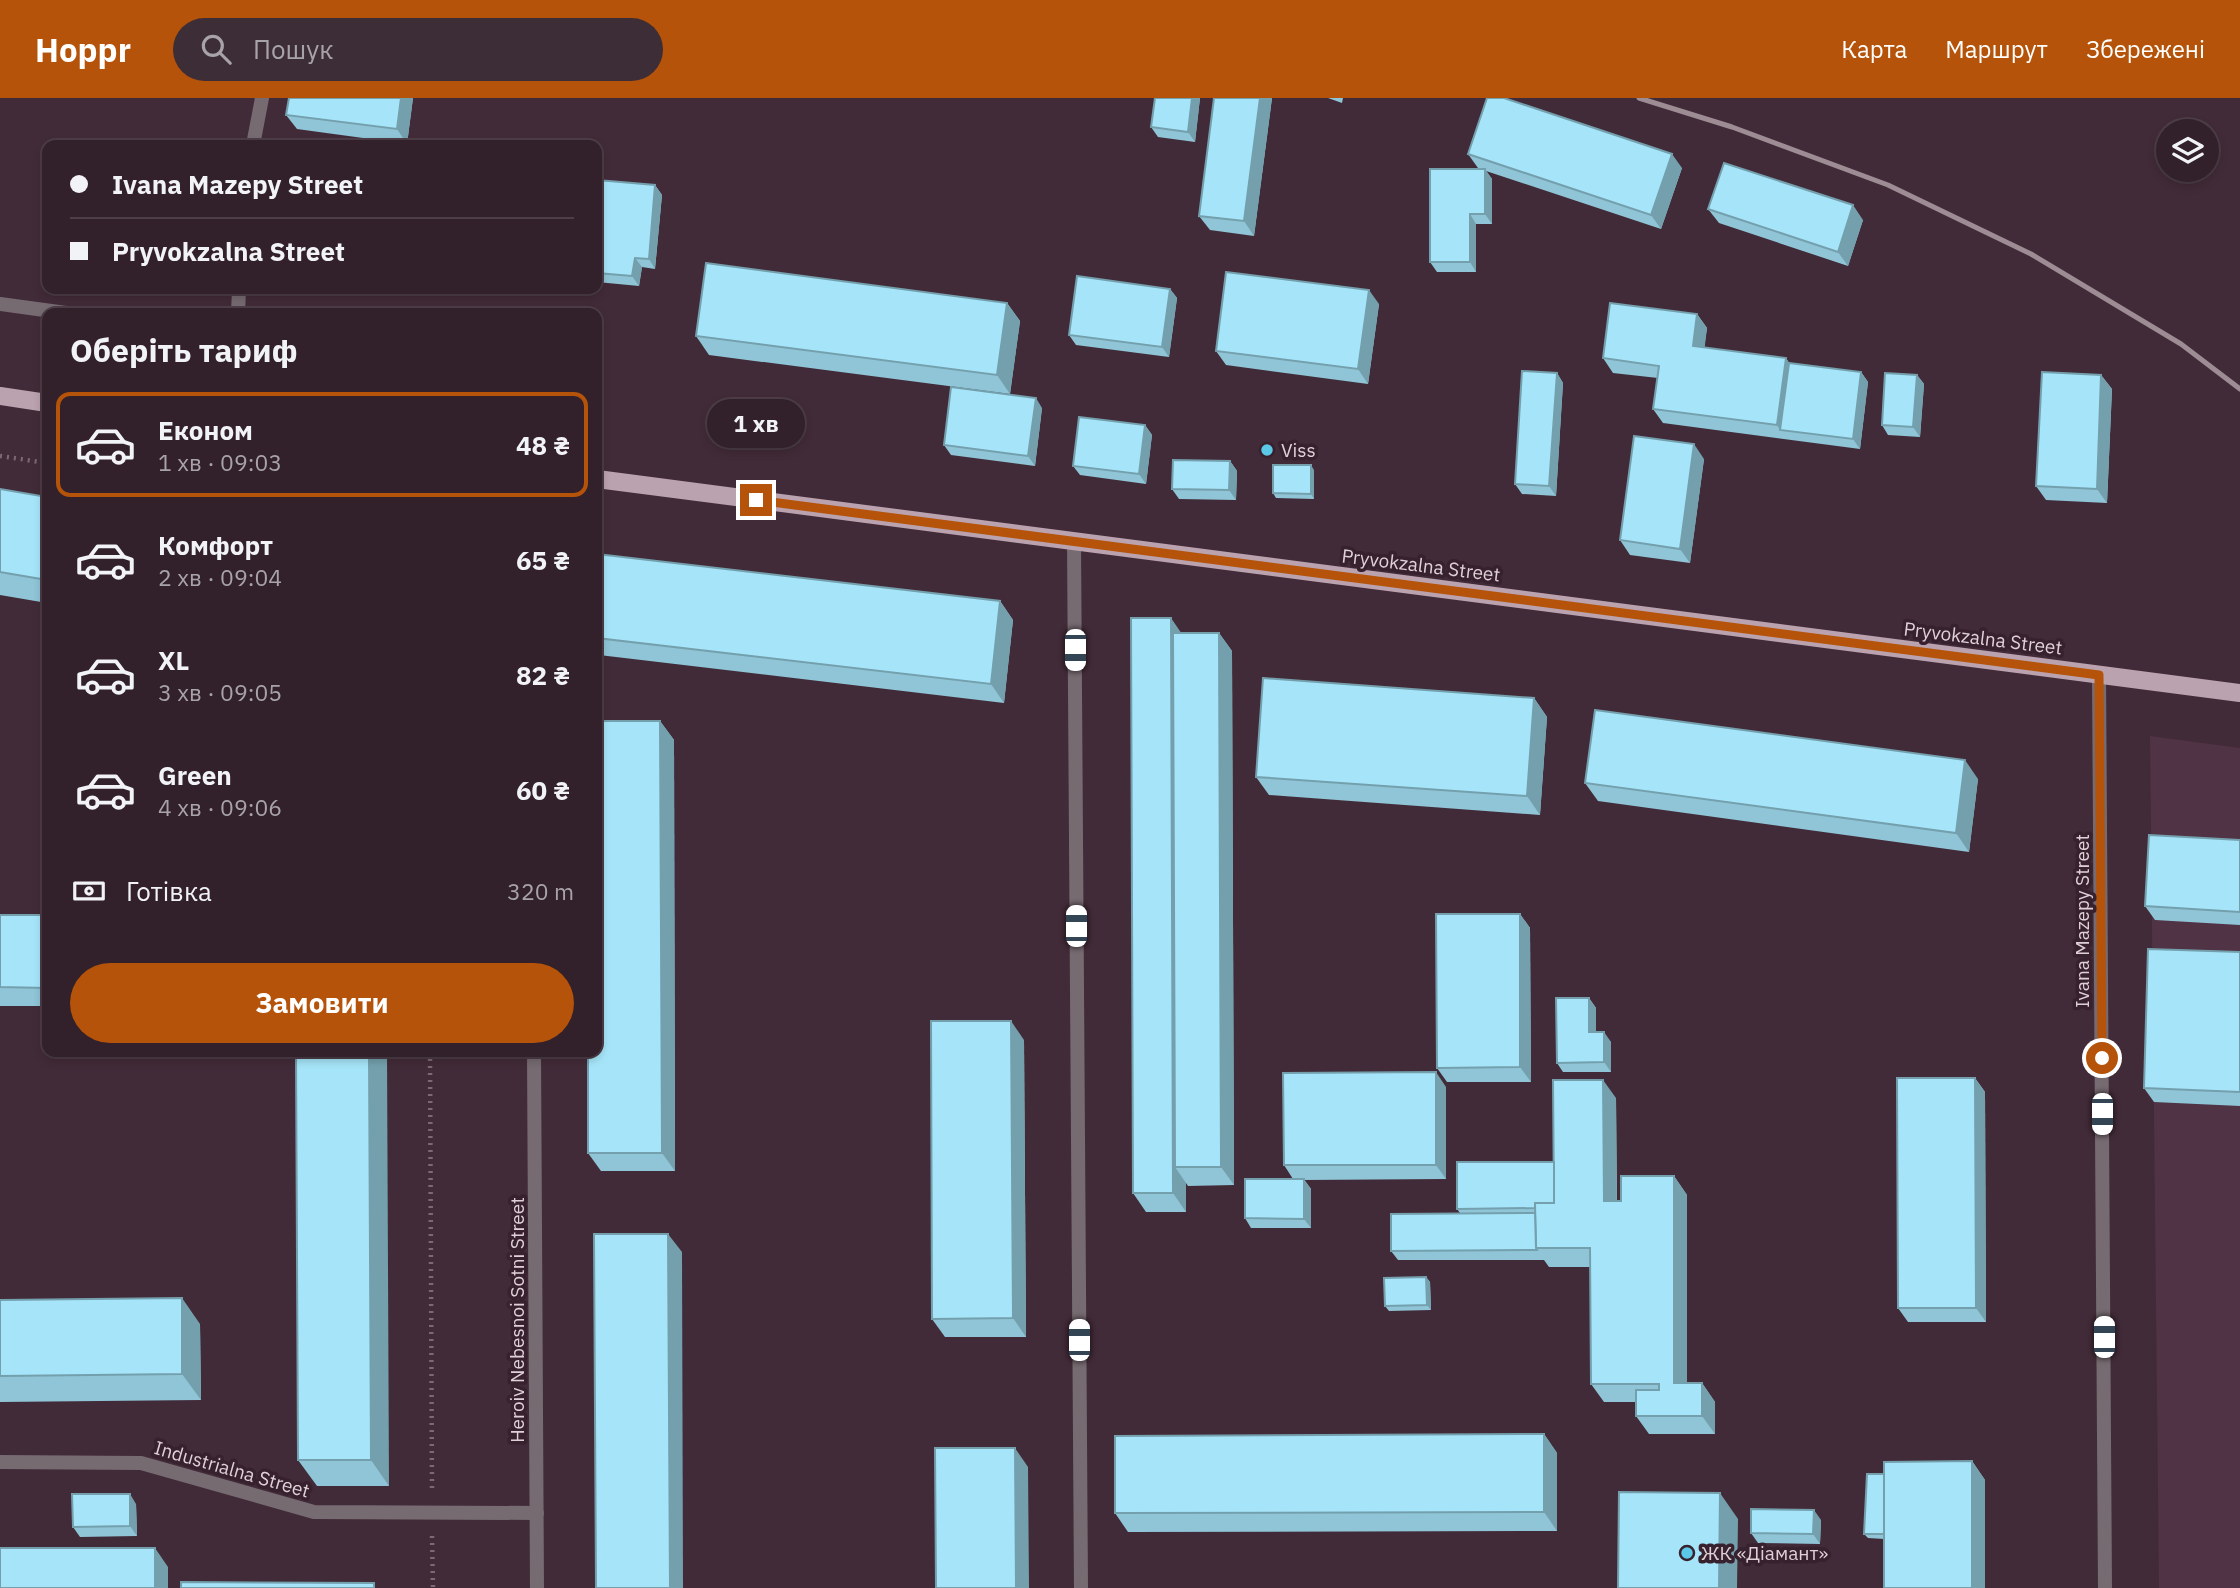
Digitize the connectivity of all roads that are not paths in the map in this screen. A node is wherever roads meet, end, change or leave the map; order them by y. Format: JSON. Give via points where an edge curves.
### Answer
{"nodes":[{"id":1,"x":262,"y":98,"type":"edge"},
{"id":2,"x":254,"y":140,"type":"edge"},
{"id":3,"x":0,"y":304,"type":"edge"},
{"id":4,"x":42,"y":310,"type":"edge"},
{"id":5,"x":0,"y":396,"type":"edge"},
{"id":6,"x":42,"y":402,"type":"edge"},
{"id":7,"x":602,"y":480,"type":"edge"},
{"id":8,"x":1074,"y":541,"type":"junction"},
{"id":9,"x":2099,"y":675,"type":"junction"},
{"id":10,"x":2240,"y":693,"type":"edge"},
{"id":11,"x":534,"y":1057,"type":"edge"},
{"id":12,"x":0,"y":1461,"type":"edge"},
{"id":13,"x":537,"y":1513,"type":"junction"},
{"id":14,"x":537,"y":1588,"type":"edge"},
{"id":15,"x":1081,"y":1588,"type":"edge"},
{"id":16,"x":2105,"y":1588,"type":"edge"}],
"edges":[{"from":1,"to":2,"type":"street"},
{"from":3,"to":4,"type":"street"},
{"from":5,"to":6,"type":"main road"},
{"from":7,"to":8,"type":"main road","name":"Pryvokzalna Street"},
{"from":8,"to":9,"type":"main road","name":"Pryvokzalna Street"},
{"from":8,"to":15,"type":"street"},
{"from":9,"to":10,"type":"main road","name":"Pryvokzalna Street"},
{"from":9,"to":16,"type":"street","name":"Ivana Mazepy Street"},
{"from":11,"to":13,"type":"street","name":"Heroiv Nebesnoi Sotni Street"},
{"from":12,"to":13,"type":"street","name":"Industrialna Street","via":[[141,1463],[314,1512]]},
{"from":13,"to":14,"type":"street","name":"Heroiv Nebesnoi Sotni Street"}]}
